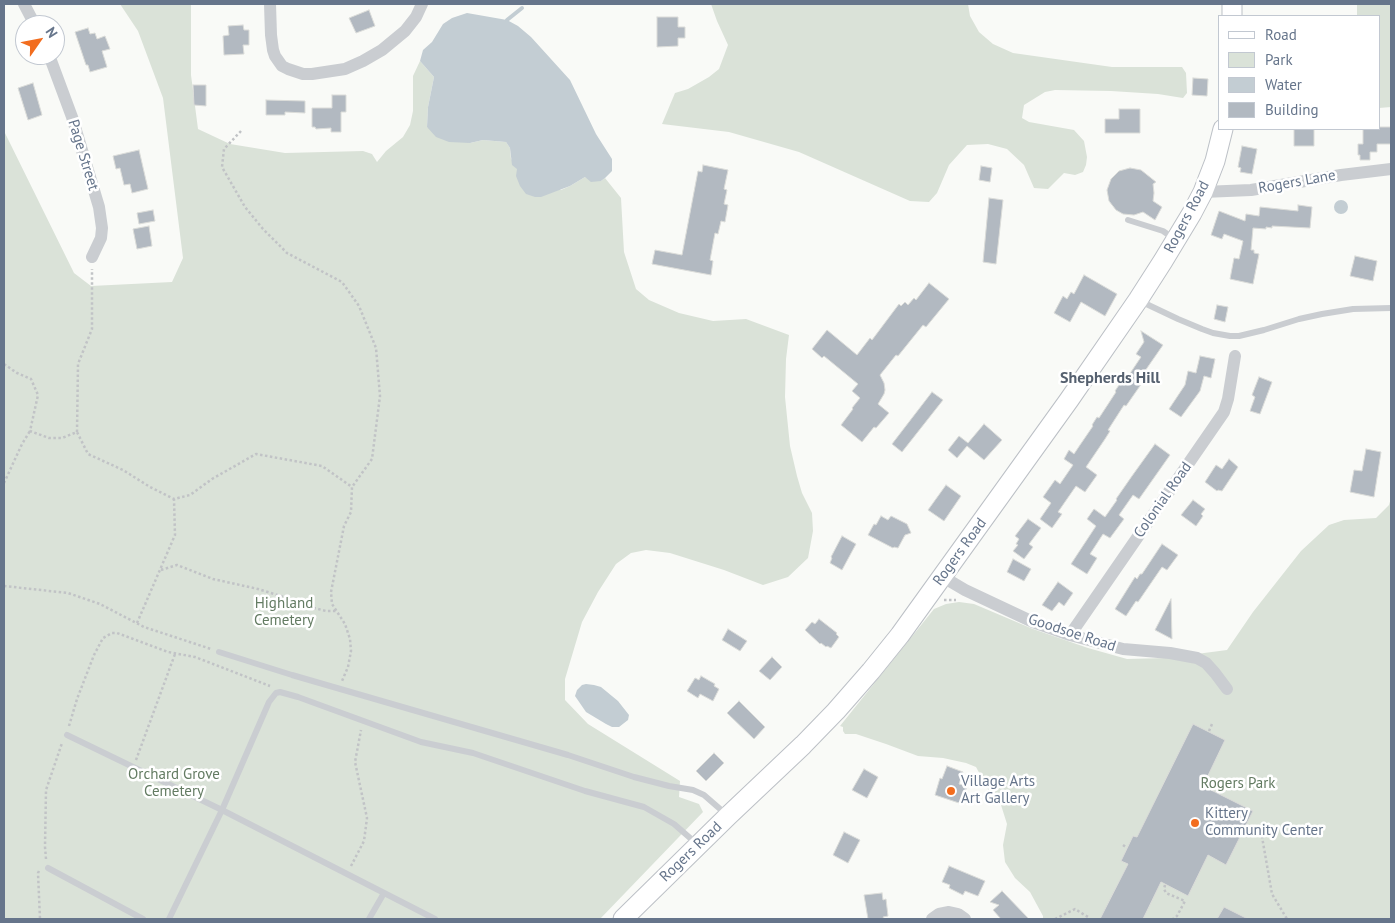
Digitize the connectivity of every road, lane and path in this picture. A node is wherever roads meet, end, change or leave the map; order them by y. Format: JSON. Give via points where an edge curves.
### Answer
{"nodes":[{"id":1,"x":270,"y":4,"type":"edge"},
{"id":2,"x":422,"y":4,"type":"edge"},
{"id":3,"x":53,"y":65,"type":"edge"},
{"id":4,"x":1223,"y":130,"type":"edge"},
{"id":5,"x":241,"y":131,"type":"dead end"},
{"id":6,"x":1391,"y":168,"type":"edge"},
{"id":7,"x":1203,"y":192,"type":"junction"},
{"id":8,"x":1128,"y":220,"type":"dead end"},
{"id":9,"x":1176,"y":240,"type":"junction"},
{"id":10,"x":92,"y":257,"type":"joint"},
{"id":11,"x":1138,"y":300,"type":"junction"},
{"id":12,"x":1391,"y":308,"type":"edge"},
{"id":13,"x":1235,"y":356,"type":"dead end"},
{"id":14,"x":4,"y":364,"type":"edge"},
{"id":15,"x":30,"y":431,"type":"junction"},
{"id":16,"x":77,"y":432,"type":"junction"},
{"id":17,"x":4,"y":483,"type":"edge"},
{"id":18,"x":352,"y":487,"type":"junction"},
{"id":19,"x":174,"y":500,"type":"junction"},
{"id":20,"x":161,"y":570,"type":"junction"},
{"id":21,"x":943,"y":577,"type":"junction"},
{"id":22,"x":4,"y":586,"type":"edge"},
{"id":23,"x":336,"y":611,"type":"junction"},
{"id":24,"x":137,"y":623,"type":"junction"},
{"id":25,"x":1070,"y":635,"type":"junction"},
{"id":26,"x":219,"y":652,"type":"joint"},
{"id":27,"x":175,"y":654,"type":"junction"},
{"id":28,"x":339,"y":688,"type":"junction"},
{"id":29,"x":1227,"y":689,"type":"dead end"},
{"id":30,"x":280,"y":692,"type":"junction"},
{"id":31,"x":363,"y":722,"type":"junction"},
{"id":32,"x":1212,"y":724,"type":"dead end"},
{"id":33,"x":1209,"y":731,"type":"dead end"},
{"id":34,"x":67,"y":735,"type":"junction"},
{"id":35,"x":134,"y":767,"type":"junction"},
{"id":36,"x":222,"y":810,"type":"junction"},
{"id":37,"x":728,"y":816,"type":"junction"},
{"id":38,"x":1261,"y":831,"type":"dead end"},
{"id":39,"x":698,"y":845,"type":"junction"},
{"id":40,"x":1123,"y":845,"type":"dead end"},
{"id":41,"x":1127,"y":848,"type":"dead end"},
{"id":42,"x":48,"y":868,"type":"junction"},
{"id":43,"x":347,"y":874,"type":"junction"},
{"id":44,"x":1165,"y":884,"type":"dead end"},
{"id":45,"x":384,"y":893,"type":"junction"},
{"id":46,"x":1088,"y":917,"type":"dead end"},
{"id":47,"x":40,"y":919,"type":"edge"},
{"id":48,"x":143,"y":919,"type":"edge"},
{"id":49,"x":169,"y":919,"type":"edge"},
{"id":50,"x":369,"y":919,"type":"edge"},
{"id":51,"x":435,"y":919,"type":"edge"},
{"id":52,"x":622,"y":919,"type":"edge"},
{"id":53,"x":932,"y":919,"type":"edge"},
{"id":54,"x":965,"y":919,"type":"edge"},
{"id":55,"x":1055,"y":919,"type":"edge"},
{"id":56,"x":1173,"y":919,"type":"edge"},
{"id":57,"x":1287,"y":919,"type":"edge"}],
"edges":[{"from":1,"to":2,"type":"street","via":[[275,56],[288,69],[303,74],[345,69],[382,50],[400,37],[416,18]]},
{"from":3,"to":10,"type":"street","name":"Page Street","via":[[99,208],[102,228]]},
{"from":4,"to":7,"type":"main road","name":"Rogers Road"},
{"from":5,"to":18,"type":"path","via":[[224,149],[222,167],[245,207],[287,253],[342,282],[359,306],[376,348],[380,396],[372,459]]},
{"from":6,"to":7,"type":"street","name":"Rogers Lane","via":[[1251,190]]},
{"from":7,"to":9,"type":"main road","name":"Rogers Road"},
{"from":8,"to":9,"type":"lane","via":[[1163,231]]},
{"from":9,"to":11,"type":"main road","name":"Rogers Road"},
{"from":10,"to":16,"type":"path","via":[[92,329],[78,364]]},
{"from":11,"to":12,"type":"lane","via":[[1202,329],[1230,336],[1353,309]]},
{"from":11,"to":21,"type":"main road","name":"Rogers Road"},
{"from":13,"to":25,"type":"street","name":"Colonial Road","via":[[1224,412]]},
{"from":14,"to":15,"type":"path","via":[[31,379],[38,395]]},
{"from":15,"to":16,"type":"path","via":[[49,438],[62,438]]},
{"from":15,"to":17,"type":"path"},
{"from":16,"to":19,"type":"path","via":[[88,454]]},
{"from":18,"to":19,"type":"path","via":[[322,466],[256,454],[190,495]]},
{"from":18,"to":23,"type":"path","via":[[350,512],[344,526],[331,592]]},
{"from":19,"to":20,"type":"path","via":[[175,535]]},
{"from":20,"to":23,"type":"path","via":[[177,565],[213,579],[258,588],[310,607]]},
{"from":20,"to":24,"type":"path"},
{"from":21,"to":25,"type":"street","name":"Goodsoe Road","via":[[1033,622]]},
{"from":21,"to":37,"type":"main road","name":"Rogers Road","via":[[836,711]]},
{"from":22,"to":24,"type":"path","via":[[68,593],[100,604]]},
{"from":23,"to":28,"type":"path","via":[[346,624],[351,652]]},
{"from":24,"to":26,"type":"path"},
{"from":25,"to":29,"type":"street","name":"Goodsoe Road","via":[[1123,649],[1197,658],[1206,663]]},
{"from":26,"to":28,"type":"lane"},
{"from":27,"to":30,"type":"path","via":[[196,658]]},
{"from":27,"to":34,"type":"path","via":[[117,633],[103,638],[77,699]]},
{"from":27,"to":35,"type":"path"},
{"from":28,"to":37,"type":"lane","via":[[634,777],[693,790],[704,795]]},
{"from":30,"to":31,"type":"lane"},
{"from":30,"to":36,"type":"lane","via":[[269,702]]},
{"from":31,"to":39,"type":"lane","via":[[644,807],[674,824]]},
{"from":31,"to":43,"type":"path","via":[[355,762],[367,818],[364,841]]},
{"from":32,"to":33,"type":"path"},
{"from":34,"to":35,"type":"lane"},
{"from":34,"to":42,"type":"path","via":[[46,790]]},
{"from":35,"to":36,"type":"lane"},
{"from":36,"to":43,"type":"lane"},
{"from":36,"to":49,"type":"lane"},
{"from":37,"to":39,"type":"main road","name":"Rogers Road"},
{"from":38,"to":57,"type":"path","via":[[1272,894]]},
{"from":39,"to":52,"type":"main road","name":"Rogers Road"},
{"from":40,"to":41,"type":"path"},
{"from":42,"to":47,"type":"path","via":[[38,873]]},
{"from":42,"to":48,"type":"lane"},
{"from":43,"to":45,"type":"lane"},
{"from":44,"to":56,"type":"path","via":[[1166,893],[1185,901]]},
{"from":45,"to":50,"type":"lane"},
{"from":45,"to":51,"type":"lane"},
{"from":46,"to":55,"type":"path","via":[[1075,909]]},
{"from":53,"to":54,"type":"street","via":[[949,912]]}]}
